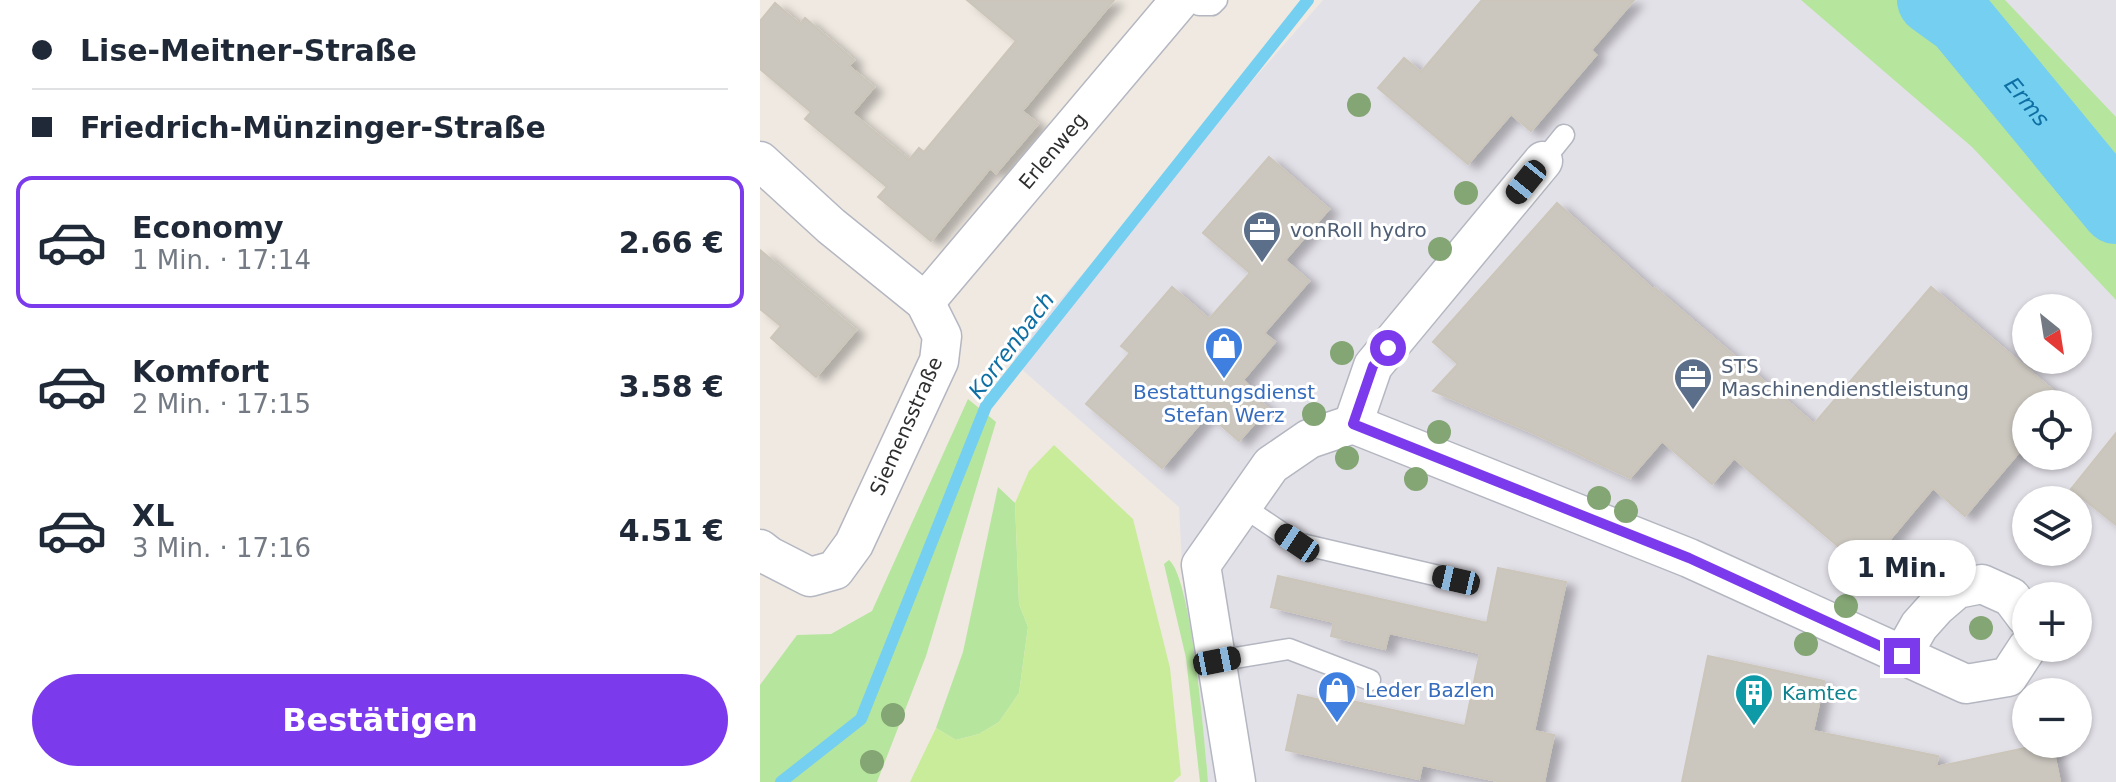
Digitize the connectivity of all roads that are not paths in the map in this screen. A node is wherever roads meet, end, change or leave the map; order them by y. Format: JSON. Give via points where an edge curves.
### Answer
{"nodes":[{"id":1,"x":1180,"y":0,"type":"edge"},
{"id":2,"x":1193,"y":0,"type":"edge"},
{"id":3,"x":1217,"y":0,"type":"edge"},
{"id":4,"x":1553,"y":148,"type":"dead end"},
{"id":5,"x":760,"y":161,"type":"edge"},
{"id":6,"x":925,"y":302,"type":"junction"},
{"id":7,"x":1353,"y":424,"type":"junction"},
{"id":8,"x":1242,"y":506,"type":"junction"},
{"id":9,"x":760,"y":549,"type":"edge"},
{"id":10,"x":1456,"y":580,"type":"dead end"},
{"id":11,"x":2012,"y":598,"type":"edge"},
{"id":12,"x":1902,"y":656,"type":"junction"},
{"id":13,"x":1217,"y":661,"type":"junction"},
{"id":14,"x":2018,"y":662,"type":"edge"},
{"id":15,"x":1370,"y":680,"type":"dead end"},
{"id":16,"x":1236,"y":782,"type":"edge"}],
"edges":[{"from":1,"to":6,"type":"street","name":"Erlenweg"},
{"from":2,"to":3,"type":"lane","via":[[1199,5]]},
{"from":4,"to":7,"type":"street","via":[[1373,366]]},
{"from":5,"to":6,"type":"street","name":"Siemensstraße"},
{"from":6,"to":9,"type":"street","name":"Siemensstraße","via":[[942,336],[939,361],[854,544],[835,570],[810,577]]},
{"from":7,"to":8,"type":"street","via":[[1309,439],[1271,465]]},
{"from":7,"to":12,"type":"street","via":[[1689,558]]},
{"from":8,"to":10,"type":"lane","via":[[1297,543]]},
{"from":8,"to":13,"type":"street","via":[[1201,565]]},
{"from":11,"to":12,"type":"street","via":[[1982,584],[1957,589],[1919,626]]},
{"from":12,"to":14,"type":"street","via":[[1966,684],[2008,677]]},
{"from":13,"to":15,"type":"lane","via":[[1289,649]]},
{"from":13,"to":16,"type":"street"}]}
